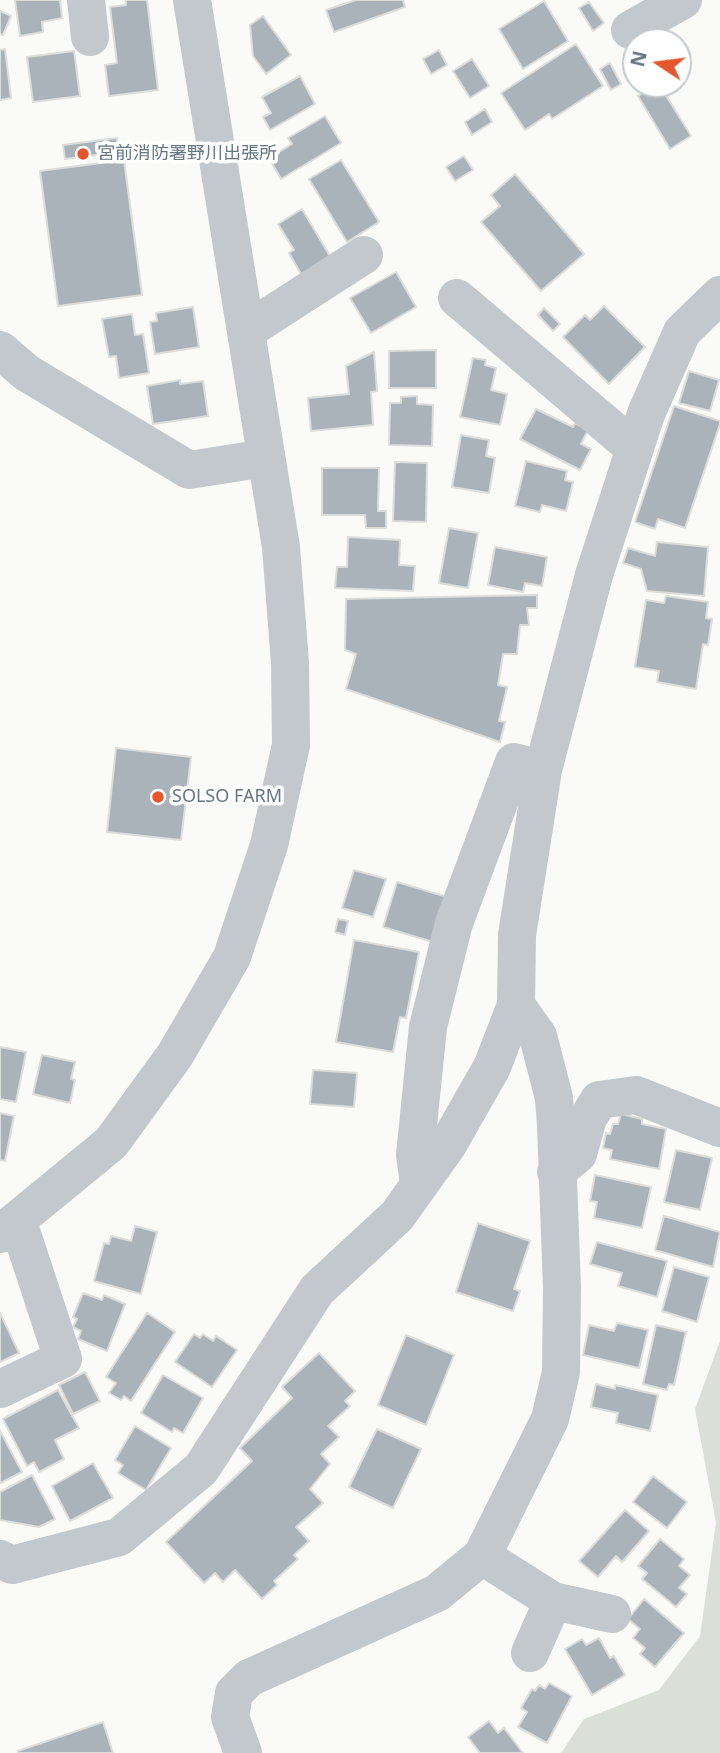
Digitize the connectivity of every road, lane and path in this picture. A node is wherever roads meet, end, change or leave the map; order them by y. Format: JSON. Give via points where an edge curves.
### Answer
{"nodes":[{"id":1,"x":86,"y":0,"type":"edge"},
{"id":2,"x":192,"y":0,"type":"edge"},
{"id":3,"x":683,"y":0,"type":"edge"},
{"id":4,"x":634,"y":28,"type":"edge"},
{"id":5,"x":90,"y":37,"type":"dead end"},
{"id":6,"x":364,"y":255,"type":"dead end"},
{"id":7,"x":720,"y":295,"type":"edge"},
{"id":8,"x":457,"y":298,"type":"dead end"},
{"id":9,"x":246,"y":331,"type":"junction"},
{"id":10,"x":0,"y":349,"type":"edge"},
{"id":11,"x":634,"y":448,"type":"junction"},
{"id":12,"x":266,"y":458,"type":"junction"},
{"id":13,"x":544,"y":770,"type":"junction"},
{"id":14,"x":516,"y":1005,"type":"junction"},
{"id":15,"x":720,"y":1128,"type":"edge"},
{"id":16,"x":556,"y":1172,"type":"junction"},
{"id":17,"x":419,"y":1184,"type":"junction"},
{"id":18,"x":9,"y":1228,"type":"edge"},
{"id":19,"x":0,"y":1389,"type":"edge"},
{"id":20,"x":482,"y":1556,"type":"junction"},
{"id":21,"x":4,"y":1565,"type":"edge"},
{"id":22,"x":553,"y":1601,"type":"junction"},
{"id":23,"x":612,"y":1614,"type":"dead end"},
{"id":24,"x":530,"y":1653,"type":"dead end"},
{"id":25,"x":243,"y":1753,"type":"edge"}],
"edges":[{"from":1,"to":5,"type":"street"},
{"from":2,"to":9,"type":"street"},
{"from":3,"to":4,"type":"street"},
{"from":6,"to":9,"type":"street"},
{"from":7,"to":11,"type":"street","via":[[682,332]]},
{"from":8,"to":11,"type":"street"},
{"from":9,"to":12,"type":"street"},
{"from":10,"to":12,"type":"street","via":[[27,373],[189,470]]},
{"from":11,"to":13,"type":"street","via":[[594,575]]},
{"from":12,"to":18,"type":"street","via":[[281,547],[291,746],[261,870],[232,957],[175,1055],[111,1143]]},
{"from":13,"to":14,"type":"street","via":[[517,934]]},
{"from":13,"to":17,"type":"street","via":[[514,762],[454,923],[428,1027],[415,1155]]},
{"from":14,"to":16,"type":"street","via":[[538,1036],[554,1098]]},
{"from":14,"to":17,"type":"street","via":[[492,1067],[447,1146]]},
{"from":15,"to":16,"type":"street","via":[[636,1095],[600,1100],[588,1118],[578,1154]]},
{"from":16,"to":20,"type":"street","via":[[561,1372],[550,1419]]},
{"from":17,"to":21,"type":"street","via":[[397,1216],[317,1290],[201,1469],[120,1536]]},
{"from":18,"to":19,"type":"street","via":[[63,1359]]},
{"from":20,"to":22,"type":"street"},
{"from":20,"to":25,"type":"street","via":[[437,1593],[249,1678],[234,1693],[230,1717]]},
{"from":22,"to":23,"type":"street"},
{"from":22,"to":24,"type":"street"}]}
